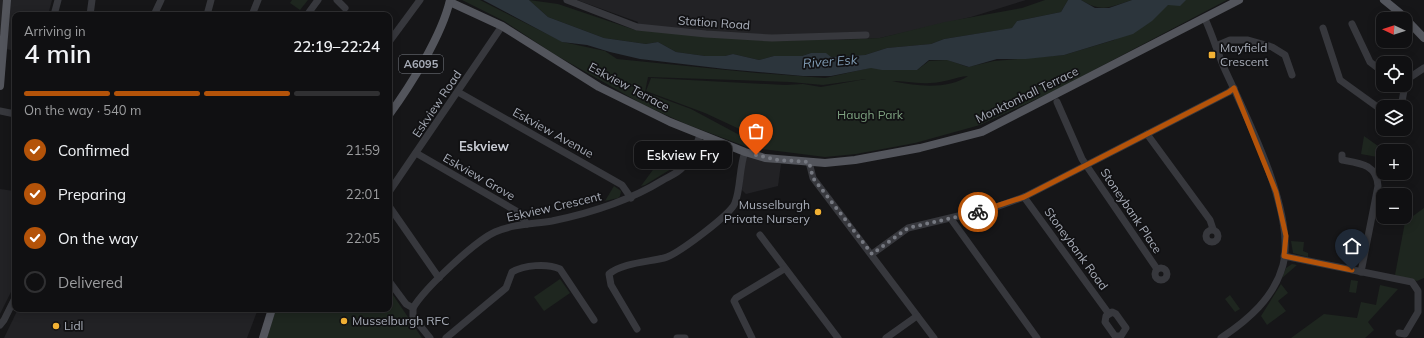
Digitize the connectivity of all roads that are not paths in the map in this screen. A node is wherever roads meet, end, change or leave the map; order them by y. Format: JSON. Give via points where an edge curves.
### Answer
{"nodes":[{"id":1,"x":7,"y":0,"type":"edge"},
{"id":2,"x":58,"y":0,"type":"edge"},
{"id":3,"x":92,"y":0,"type":"edge"},
{"id":4,"x":161,"y":0,"type":"edge"},
{"id":5,"x":211,"y":0,"type":"edge"},
{"id":6,"x":258,"y":0,"type":"edge"},
{"id":7,"x":318,"y":0,"type":"edge"},
{"id":8,"x":337,"y":0,"type":"edge"},
{"id":9,"x":420,"y":0,"type":"edge"},
{"id":10,"x":567,"y":0,"type":"edge"},
{"id":11,"x":1239,"y":0,"type":"edge"},
{"id":12,"x":1384,"y":0,"type":"edge"},
{"id":13,"x":450,"y":1,"type":"edge"},
{"id":14,"x":345,"y":8,"type":"dead end"},
{"id":15,"x":55,"y":12,"type":"edge"},
{"id":16,"x":90,"y":12,"type":"edge"},
{"id":17,"x":155,"y":12,"type":"edge"},
{"id":18,"x":208,"y":12,"type":"edge"},
{"id":19,"x":253,"y":12,"type":"edge"},
{"id":20,"x":309,"y":12,"type":"edge"},
{"id":21,"x":1205,"y":19,"type":"junction"},
{"id":22,"x":1352,"y":24,"type":"dead end"},
{"id":23,"x":502,"y":26,"type":"junction"},
{"id":24,"x":1323,"y":28,"type":"dead end"},
{"id":25,"x":866,"y":35,"type":"dead end"},
{"id":26,"x":392,"y":38,"type":"edge"},
{"id":27,"x":1424,"y":38,"type":"edge"},
{"id":28,"x":1216,"y":46,"type":"junction"},
{"id":29,"x":1376,"y":67,"type":"edge"},
{"id":30,"x":1424,"y":68,"type":"edge"},
{"id":31,"x":1292,"y":75,"type":"dead end"},
{"id":32,"x":1412,"y":76,"type":"edge"},
{"id":33,"x":0,"y":86,"type":"edge"},
{"id":34,"x":1234,"y":88,"type":"junction"},
{"id":35,"x":458,"y":92,"type":"junction"},
{"id":36,"x":1057,"y":102,"type":"dead end"},
{"id":37,"x":1376,"y":106,"type":"edge"},
{"id":38,"x":392,"y":110,"type":"edge"},
{"id":39,"x":0,"y":111,"type":"edge"},
{"id":40,"x":12,"y":113,"type":"edge"},
{"id":41,"x":1147,"y":134,"type":"junction"},
{"id":42,"x":700,"y":135,"type":"junction"},
{"id":43,"x":745,"y":152,"type":"junction"},
{"id":44,"x":416,"y":153,"type":"junction"},
{"id":45,"x":1342,"y":155,"type":"dead end"},
{"id":46,"x":809,"y":162,"type":"junction"},
{"id":47,"x":1087,"y":166,"type":"junction"},
{"id":48,"x":392,"y":188,"type":"edge"},
{"id":49,"x":1024,"y":197,"type":"junction"},
{"id":50,"x":631,"y":198,"type":"junction"},
{"id":51,"x":392,"y":210,"type":"edge"},
{"id":52,"x":950,"y":219,"type":"junction"},
{"id":53,"x":526,"y":224,"type":"junction"},
{"id":54,"x":1213,"y":229,"type":"dead end"},
{"id":55,"x":760,"y":235,"type":"dead end"},
{"id":56,"x":872,"y":254,"type":"junction"},
{"id":57,"x":1284,"y":256,"type":"junction"},
{"id":58,"x":784,"y":269,"type":"junction"},
{"id":59,"x":1157,"y":269,"type":"dead end"},
{"id":60,"x":1361,"y":272,"type":"junction"},
{"id":61,"x":439,"y":278,"type":"junction"},
{"id":62,"x":392,"y":285,"type":"edge"},
{"id":63,"x":12,"y":304,"type":"edge"},
{"id":64,"x":412,"y":308,"type":"junction"},
{"id":65,"x":271,"y":312,"type":"edge"},
{"id":66,"x":1109,"y":314,"type":"dead end"},
{"id":67,"x":918,"y":316,"type":"junction"},
{"id":68,"x":594,"y":320,"type":"dead end"},
{"id":69,"x":0,"y":325,"type":"edge"},
{"id":70,"x":638,"y":329,"type":"dead end"},
{"id":71,"x":1403,"y":335,"type":"edge"},
{"id":72,"x":263,"y":338,"type":"edge"},
{"id":73,"x":430,"y":338,"type":"edge"},
{"id":74,"x":446,"y":338,"type":"edge"},
{"id":75,"x":677,"y":338,"type":"edge"},
{"id":76,"x":685,"y":338,"type":"edge"},
{"id":77,"x":752,"y":338,"type":"edge"},
{"id":78,"x":838,"y":338,"type":"edge"},
{"id":79,"x":886,"y":338,"type":"edge"},
{"id":80,"x":934,"y":338,"type":"edge"},
{"id":81,"x":1037,"y":338,"type":"edge"},
{"id":82,"x":1221,"y":338,"type":"edge"}],
"edges":[{"from":1,"to":33,"type":"main road"},
{"from":2,"to":15,"type":"street"},
{"from":3,"to":16,"type":"street"},
{"from":4,"to":17,"type":"street"},
{"from":5,"to":18,"type":"street"},
{"from":6,"to":19,"type":"street"},
{"from":7,"to":20,"type":"street"},
{"from":8,"to":14,"type":"street"},
{"from":9,"to":26,"type":"street"},
{"from":10,"to":25,"type":"street","name":"Station Road","via":[[637,27],[772,38]]},
{"from":11,"to":21,"type":"main road","name":"Monktonhall Terrace"},
{"from":12,"to":27,"type":"main road","via":[[1400,12]]},
{"from":13,"to":23,"type":"main road","name":"Eskview Terrace"},
{"from":13,"to":38,"type":"main road","number":"A6095","via":[[439,31]]},
{"from":21,"to":28,"type":"street"},
{"from":21,"to":46,"type":"main road","name":"Monktonhall Terrace","via":[[982,132],[920,148],[855,160]]},
{"from":22,"to":29,"type":"street","via":[[1358,29],[1370,62]]},
{"from":23,"to":35,"type":"street","name":"Eskview Road"},
{"from":23,"to":42,"type":"main road","name":"Eskview Terrace","via":[[599,87]]},
{"from":24,"to":37,"type":"street","via":[[1323,39],[1340,80]]},
{"from":28,"to":31,"type":"street","via":[[1230,40],[1248,40],[1272,47],[1285,55]]},
{"from":28,"to":34,"type":"street"},
{"from":30,"to":32,"type":"street"},
{"from":34,"to":41,"type":"street"},
{"from":34,"to":57,"type":"street","via":[[1276,192],[1286,236]]},
{"from":35,"to":44,"type":"street","name":"Eskview Road"},
{"from":35,"to":50,"type":"street","name":"Eskview Avenue","via":[[622,184]]},
{"from":36,"to":47,"type":"street","name":"Stoneybank Place"},
{"from":39,"to":40,"type":"street"},
{"from":41,"to":47,"type":"street"},
{"from":41,"to":54,"type":"street","via":[[1210,220]]},
{"from":42,"to":43,"type":"main road","name":"Eskview Terrace"},
{"from":42,"to":50,"type":"street","name":"Eskview Crescent","via":[[691,157],[680,170]]},
{"from":43,"to":46,"type":"main road","name":"Eskview Terrace","via":[[778,160]]},
{"from":43,"to":70,"type":"street","via":[[736,200],[730,211],[668,258],[617,269],[609,274],[611,284]]},
{"from":44,"to":48,"type":"street","name":"Eskview Road"},
{"from":44,"to":53,"type":"street","name":"Eskview Grove","via":[[518,212]]},
{"from":45,"to":60,"type":"street","via":[[1342,160],[1372,169],[1378,179]]},
{"from":46,"to":56,"type":"street","via":[[813,178]]},
{"from":47,"to":49,"type":"street"},
{"from":47,"to":59,"type":"street","name":"Stoneybank Place"},
{"from":49,"to":52,"type":"street"},
{"from":49,"to":66,"type":"street","name":"Stoneybank Road"},
{"from":50,"to":53,"type":"street","name":"Eskview Crescent","via":[[573,216]]},
{"from":51,"to":61,"type":"street"},
{"from":52,"to":56,"type":"street","via":[[908,228]]},
{"from":52,"to":81,"type":"street"},
{"from":53,"to":61,"type":"street","name":"Eskview Crescent","via":[[484,238]]},
{"from":55,"to":58,"type":"street"},
{"from":56,"to":67,"type":"street"},
{"from":57,"to":60,"type":"street"},
{"from":57,"to":82,"type":"street","via":[[1278,279],[1265,301],[1258,310]]},
{"from":58,"to":77,"type":"street","via":[[734,301]]},
{"from":58,"to":78,"type":"street"},
{"from":60,"to":71,"type":"street","via":[[1409,281],[1415,285],[1418,291],[1418,312]]},
{"from":61,"to":64,"type":"street","name":"Eskview Crescent"},
{"from":62,"to":64,"type":"street"},
{"from":63,"to":69,"type":"street"},
{"from":64,"to":73,"type":"street","via":[[413,317]]},
{"from":65,"to":72,"type":"main road"},
{"from":67,"to":79,"type":"street"},
{"from":67,"to":80,"type":"street"},
{"from":68,"to":74,"type":"street","via":[[560,268],[525,266],[512,272],[506,288]]},
{"from":75,"to":76,"type":"street"}]}
